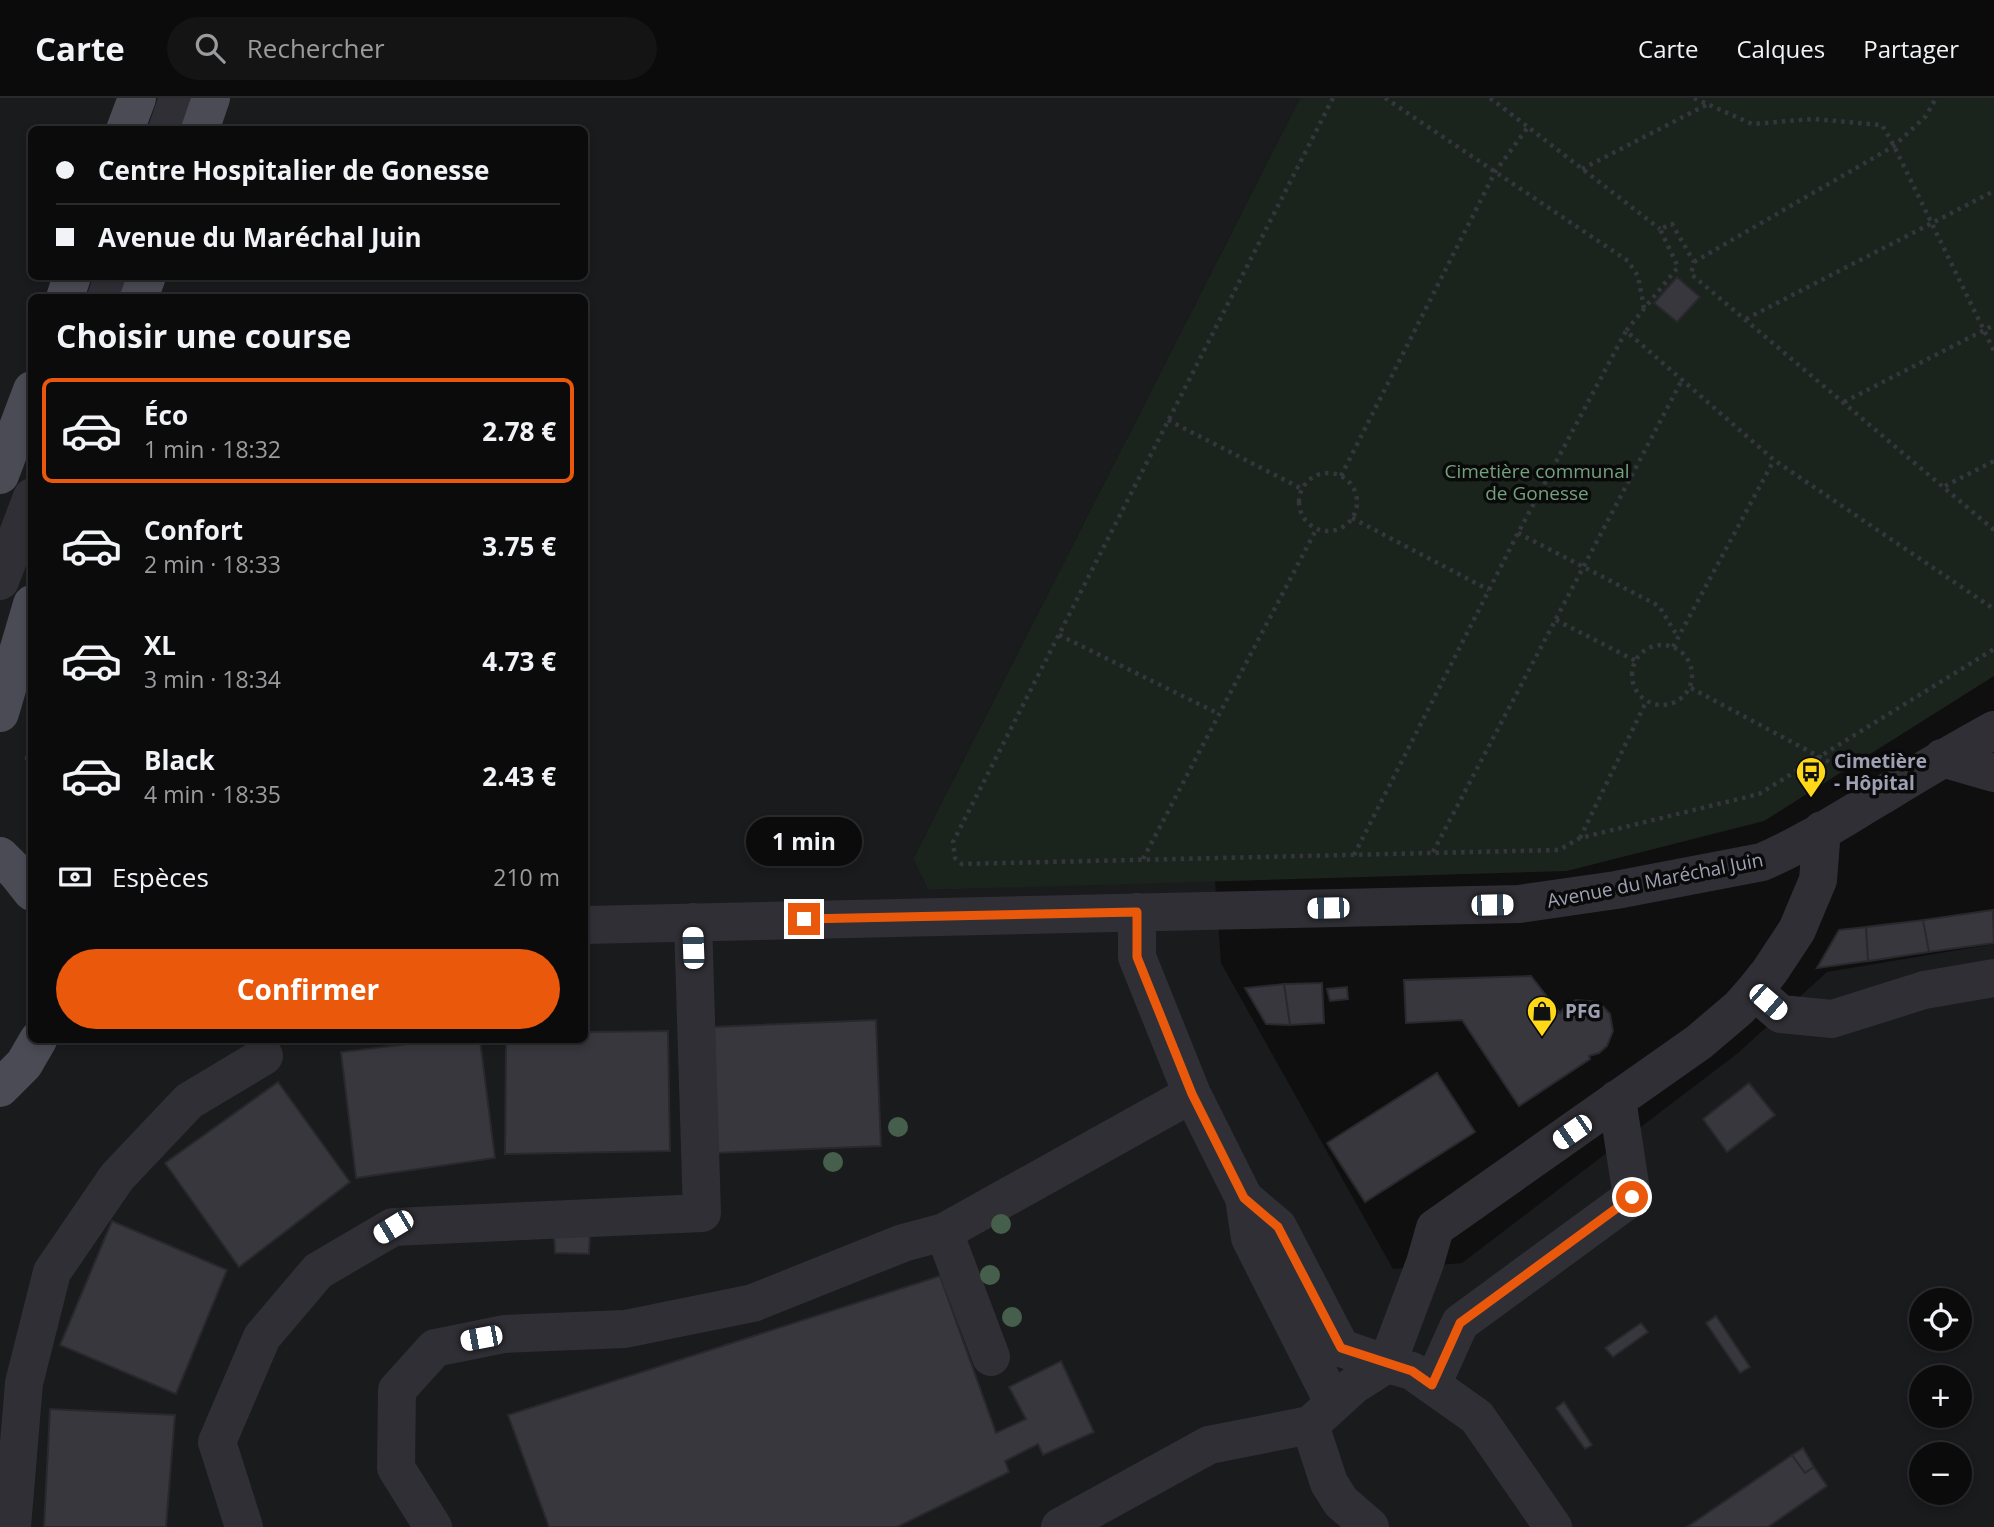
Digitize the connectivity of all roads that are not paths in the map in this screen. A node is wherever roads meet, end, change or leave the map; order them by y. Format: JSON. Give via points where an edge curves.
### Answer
{"nodes":[{"id":1,"x":136,"y":98,"type":"edge"},
{"id":2,"x":178,"y":98,"type":"edge"},
{"id":3,"x":211,"y":98,"type":"edge"},
{"id":4,"x":126,"y":126,"type":"edge"},
{"id":5,"x":168,"y":126,"type":"edge"},
{"id":6,"x":201,"y":126,"type":"edge"},
{"id":7,"x":28,"y":399,"type":"edge"},
{"id":8,"x":4,"y":452,"type":"edge"},
{"id":9,"x":28,"y":508,"type":"edge"},
{"id":10,"x":0,"y":581,"type":"edge"},
{"id":11,"x":28,"y":618,"type":"edge"},
{"id":12,"x":0,"y":713,"type":"edge"},
{"id":13,"x":1994,"y":730,"type":"edge"},
{"id":14,"x":1942,"y":758,"type":"junction"},
{"id":15,"x":1994,"y":773,"type":"edge"},
{"id":16,"x":1822,"y":831,"type":"junction"},
{"id":17,"x":0,"y":856,"type":"edge"},
{"id":18,"x":28,"y":888,"type":"edge"},
{"id":19,"x":1137,"y":912,"type":"junction"},
{"id":20,"x":693,"y":922,"type":"junction"},
{"id":21,"x":588,"y":925,"type":"edge"},
{"id":22,"x":1994,"y":978,"type":"edge"},
{"id":23,"x":1754,"y":991,"type":"junction"},
{"id":24,"x":36,"y":1043,"type":"edge"},
{"id":25,"x":264,"y":1056,"type":"dead end"},
{"id":26,"x":0,"y":1088,"type":"edge"},
{"id":27,"x":1192,"y":1094,"type":"junction"},
{"id":28,"x":1617,"y":1100,"type":"junction"},
{"id":29,"x":1244,"y":1198,"type":"junction"},
{"id":30,"x":944,"y":1232,"type":"junction"},
{"id":31,"x":991,"y":1357,"type":"dead end"},
{"id":32,"x":1387,"y":1364,"type":"junction"},
{"id":33,"x":1432,"y":1385,"type":"junction"},
{"id":34,"x":1322,"y":1414,"type":"junction"},
{"id":35,"x":12,"y":1527,"type":"edge"},
{"id":36,"x":244,"y":1527,"type":"edge"},
{"id":37,"x":433,"y":1527,"type":"edge"},
{"id":38,"x":1060,"y":1527,"type":"edge"},
{"id":39,"x":1370,"y":1527,"type":"edge"},
{"id":40,"x":1553,"y":1527,"type":"edge"}],
"edges":[{"from":1,"to":4,"type":"main road"},
{"from":2,"to":5,"type":"street"},
{"from":3,"to":6,"type":"main road"},
{"from":7,"to":8,"type":"main road"},
{"from":9,"to":10,"type":"street"},
{"from":11,"to":12,"type":"main road"},
{"from":13,"to":14,"type":"street","name":"Avenue du Maréchal Juin"},
{"from":14,"to":15,"type":"street"},
{"from":14,"to":16,"type":"street","name":"Avenue du Maréchal Juin"},
{"from":16,"to":19,"type":"street","name":"Avenue du Maréchal Juin","via":[[1762,862],[1519,904]]},
{"from":16,"to":23,"type":"street","via":[[1818,880],[1797,930]]},
{"from":17,"to":18,"type":"main road"},
{"from":19,"to":20,"type":"street","name":"Avenue du Maréchal Juin"},
{"from":19,"to":27,"type":"street","via":[[1137,957]]},
{"from":20,"to":21,"type":"street","name":"Avenue du Maréchal Juin"},
{"from":20,"to":36,"type":"street","via":[[702,1213],[393,1227],[318,1271],[262,1337],[217,1441]]},
{"from":22,"to":23,"type":"street","via":[[1924,990],[1832,1019],[1781,1014]]},
{"from":23,"to":28,"type":"street","via":[[1699,1042]]},
{"from":24,"to":26,"type":"main road","via":[[24,1064]]},
{"from":25,"to":35,"type":"street","via":[[189,1101],[117,1177],[52,1272],[24,1382]]},
{"from":27,"to":29,"type":"street"},
{"from":27,"to":30,"type":"street"},
{"from":28,"to":32,"type":"street","via":[[1435,1228]]},
{"from":28,"to":33,"type":"street","via":[[1632,1197],[1460,1323]]},
{"from":29,"to":32,"type":"street","via":[[1278,1227],[1341,1348]]},
{"from":29,"to":34,"type":"street","via":[[1250,1238]]},
{"from":30,"to":31,"type":"street"},
{"from":30,"to":37,"type":"street","via":[[903,1243],[753,1303],[625,1329],[504,1334],[435,1348],[397,1390],[396,1468]]},
{"from":32,"to":33,"type":"street","via":[[1412,1371]]},
{"from":32,"to":34,"type":"street"},
{"from":33,"to":40,"type":"street","via":[[1477,1417]]},
{"from":34,"to":38,"type":"street","via":[[1209,1445]]},
{"from":34,"to":39,"type":"street","via":[[1329,1483],[1341,1502]]}]}
